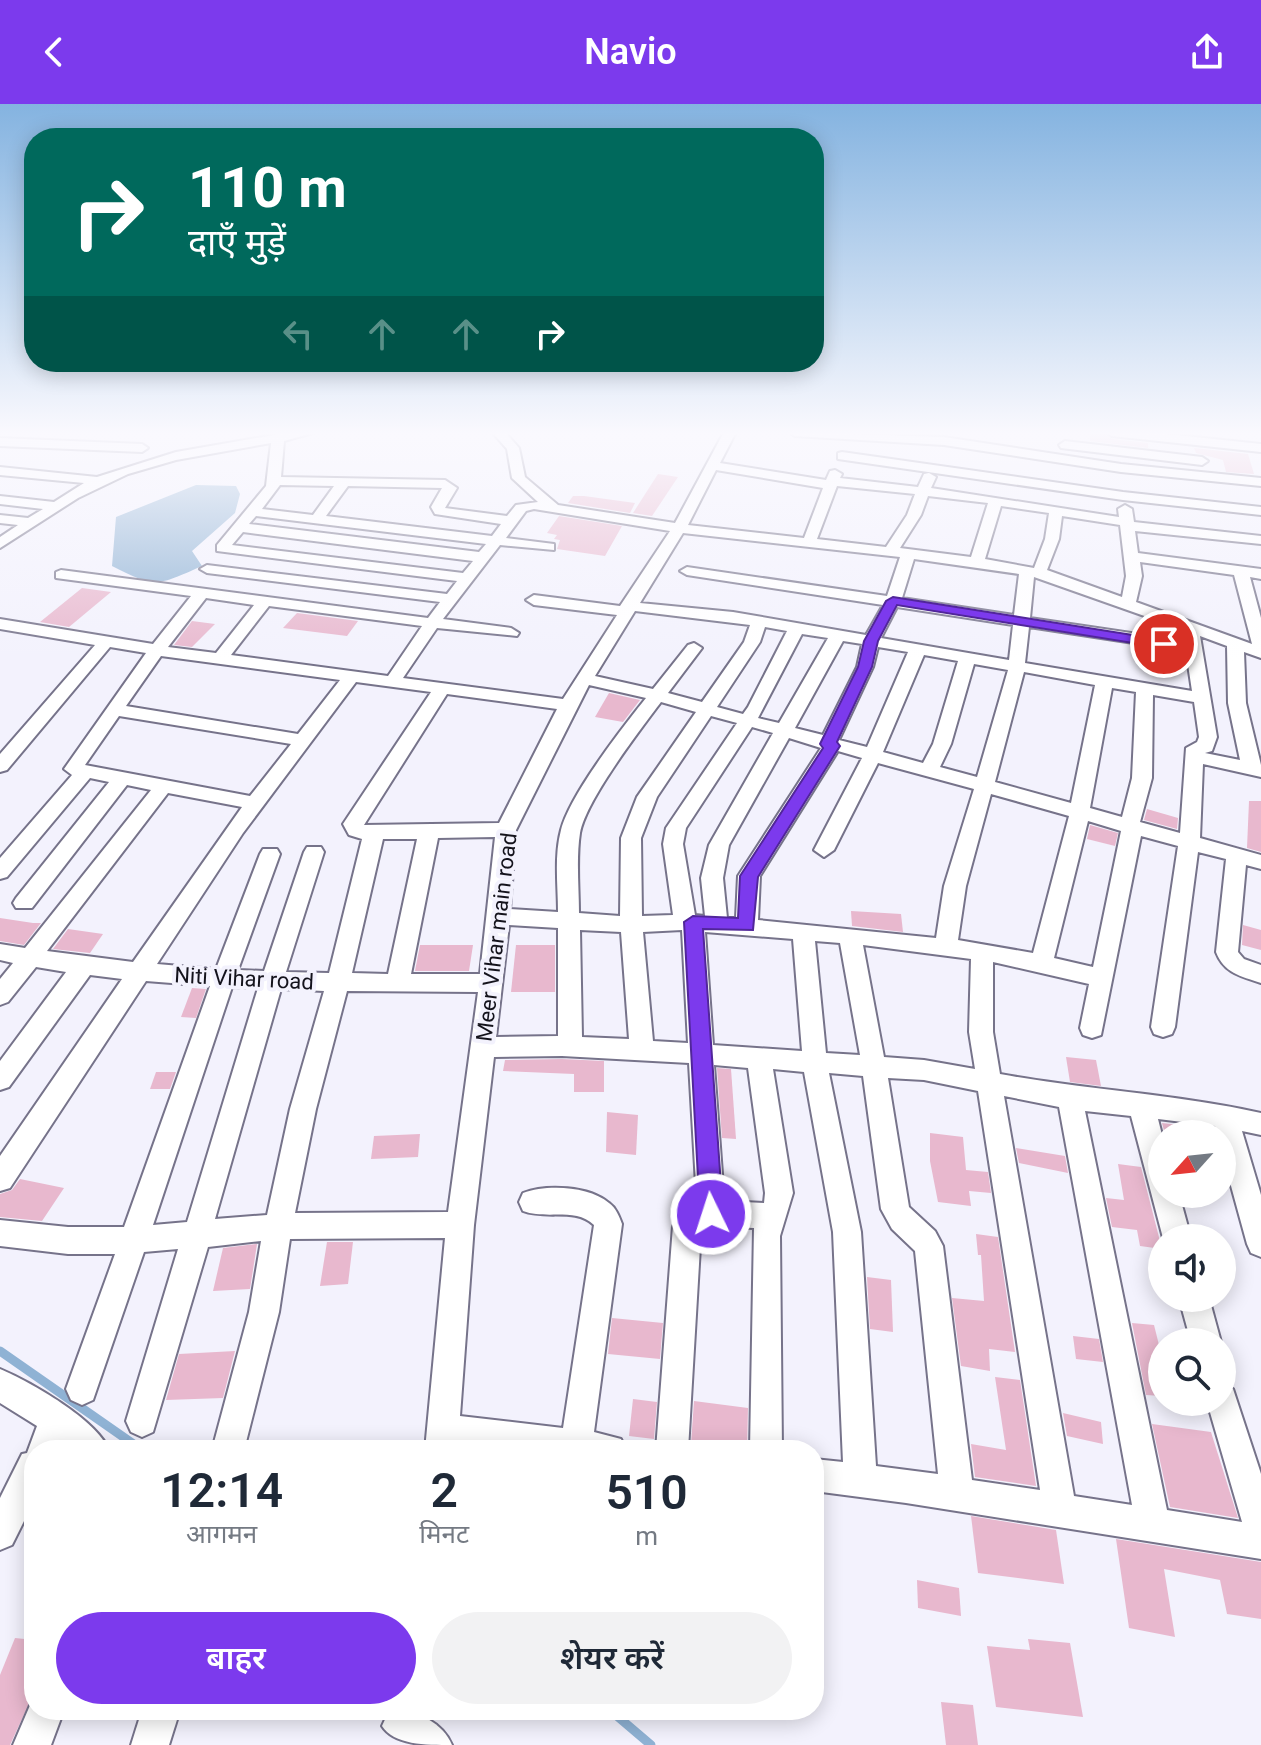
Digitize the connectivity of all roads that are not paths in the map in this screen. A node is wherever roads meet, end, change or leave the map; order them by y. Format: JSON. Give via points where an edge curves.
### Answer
{"nodes":[{"id":1,"x":53,"y":509,"type":"edge"},
{"id":2,"x":256,"y":509,"type":"edge"},
{"id":3,"x":324,"y":509,"type":"edge"},
{"id":4,"x":439,"y":509,"type":"edge"},
{"id":5,"x":521,"y":509,"type":"edge"},
{"id":6,"x":559,"y":509,"type":"edge"},
{"id":7,"x":690,"y":509,"type":"edge"},
{"id":8,"x":822,"y":509,"type":"edge"},
{"id":9,"x":917,"y":509,"type":"edge"},
{"id":10,"x":993,"y":509,"type":"edge"},
{"id":11,"x":1041,"y":509,"type":"edge"},
{"id":12,"x":1125,"y":509,"type":"edge"},
{"id":13,"x":1239,"y":509,"type":"edge"},
{"id":14,"x":1056,"y":511,"type":"junction"},
{"id":15,"x":1261,"y":511,"type":"edge"},
{"id":16,"x":254,"y":512,"type":"junction"},
{"id":17,"x":0,"y":519,"type":"edge"},
{"id":18,"x":316,"y":520,"type":"junction"},
{"id":19,"x":511,"y":521,"type":"junction"},
{"id":20,"x":31,"y":523,"type":"junction"},
{"id":21,"x":1127,"y":524,"type":"junction"},
{"id":22,"x":240,"y":527,"type":"junction"},
{"id":23,"x":679,"y":528,"type":"junction"},
{"id":24,"x":495,"y":540,"type":"junction"},
{"id":25,"x":810,"y":540,"type":"junction"},
{"id":26,"x":1261,"y":540,"type":"edge"},
{"id":27,"x":0,"y":544,"type":"edge"},
{"id":28,"x":549,"y":547,"type":"dead end"},
{"id":29,"x":891,"y":551,"type":"junction"},
{"id":30,"x":909,"y":553,"type":"junction"},
{"id":31,"x":482,"y":557,"type":"junction"},
{"id":32,"x":1132,"y":557,"type":"junction"},
{"id":33,"x":977,"y":563,"type":"junction"},
{"id":34,"x":207,"y":569,"type":"dead end"},
{"id":35,"x":687,"y":571,"type":"dead end"},
{"id":36,"x":1033,"y":572,"type":"junction"},
{"id":37,"x":1241,"y":573,"type":"junction"},
{"id":38,"x":1261,"y":574,"type":"edge"},
{"id":39,"x":61,"y":575,"type":"dead end"},
{"id":40,"x":466,"y":578,"type":"junction"},
{"id":41,"x":202,"y":593,"type":"junction"},
{"id":42,"x":1253,"y":595,"type":"edge"},
{"id":43,"x":450,"y":599,"type":"junction"},
{"id":44,"x":534,"y":600,"type":"dead end"},
{"id":45,"x":265,"y":601,"type":"junction"},
{"id":46,"x":893,"y":601,"type":"junction"},
{"id":47,"x":1128,"y":603,"type":"junction"},
{"id":48,"x":626,"y":609,"type":"junction"},
{"id":49,"x":1255,"y":612,"type":"edge"},
{"id":50,"x":1021,"y":621,"type":"junction"},
{"id":51,"x":433,"y":622,"type":"junction"},
{"id":52,"x":759,"y":622,"type":"junction"},
{"id":53,"x":0,"y":624,"type":"edge"},
{"id":54,"x":1191,"y":626,"type":"junction"},
{"id":55,"x":796,"y":630,"type":"junction"},
{"id":56,"x":511,"y":633,"type":"dead end"},
{"id":57,"x":838,"y":636,"type":"junction"},
{"id":58,"x":107,"y":641,"type":"junction"},
{"id":59,"x":871,"y":641,"type":"junction"},
{"id":60,"x":1235,"y":643,"type":"junction"},
{"id":61,"x":1194,"y":647,"type":"junction"},
{"id":62,"x":694,"y":648,"type":"dead end"},
{"id":63,"x":918,"y":649,"type":"junction"},
{"id":64,"x":157,"y":650,"type":"junction"},
{"id":65,"x":1261,"y":651,"type":"edge"},
{"id":66,"x":221,"y":657,"type":"junction"},
{"id":67,"x":967,"y":658,"type":"junction"},
{"id":68,"x":1017,"y":665,"type":"junction"},
{"id":69,"x":352,"y":676,"type":"junction"},
{"id":70,"x":584,"y":679,"type":"junction"},
{"id":71,"x":392,"y":682,"type":"junction"},
{"id":72,"x":1104,"y":682,"type":"junction"},
{"id":73,"x":1145,"y":688,"type":"junction"},
{"id":74,"x":441,"y":690,"type":"junction"},
{"id":75,"x":655,"y":695,"type":"junction"},
{"id":76,"x":1201,"y":698,"type":"junction"},
{"id":77,"x":568,"y":705,"type":"junction"},
{"id":78,"x":115,"y":710,"type":"junction"},
{"id":79,"x":707,"y":710,"type":"junction"},
{"id":80,"x":745,"y":721,"type":"junction"},
{"id":81,"x":782,"y":732,"type":"junction"},
{"id":82,"x":301,"y":740,"type":"junction"},
{"id":83,"x":830,"y":745,"type":"junction"},
{"id":84,"x":1194,"y":756,"type":"junction"},
{"id":85,"x":872,"y":757,"type":"junction"},
{"id":86,"x":0,"y":766,"type":"edge"},
{"id":87,"x":1256,"y":769,"type":"edge"},
{"id":88,"x":928,"y":772,"type":"junction"},
{"id":89,"x":84,"y":773,"type":"junction"},
{"id":90,"x":121,"y":780,"type":"junction"},
{"id":91,"x":163,"y":787,"type":"junction"},
{"id":92,"x":984,"y":788,"type":"junction"},
{"id":93,"x":254,"y":803,"type":"junction"},
{"id":94,"x":1079,"y":813,"type":"junction"},
{"id":95,"x":1131,"y":828,"type":"junction"},
{"id":96,"x":506,"y":830,"type":"junction"},
{"id":97,"x":429,"y":832,"type":"junction"},
{"id":98,"x":374,"y":833,"type":"junction"},
{"id":99,"x":1189,"y":844,"type":"junction"},
{"id":100,"x":824,"y":850,"type":"dead end"},
{"id":101,"x":314,"y":852,"type":"dead end"},
{"id":102,"x":270,"y":854,"type":"dead end"},
{"id":103,"x":1237,"y":856,"type":"junction"},
{"id":104,"x":1261,"y":862,"type":"edge"},
{"id":105,"x":0,"y":872,"type":"edge"},
{"id":106,"x":24,"y":903,"type":"dead end"},
{"id":107,"x":499,"y":916,"type":"junction"},
{"id":108,"x":570,"y":920,"type":"junction"},
{"id":109,"x":698,"y":922,"type":"junction"},
{"id":110,"x":631,"y":925,"type":"junction"},
{"id":111,"x":747,"y":926,"type":"junction"},
{"id":112,"x":803,"y":931,"type":"junction"},
{"id":113,"x":850,"y":936,"type":"junction"},
{"id":114,"x":946,"y":947,"type":"junction"},
{"id":115,"x":982,"y":951,"type":"junction"},
{"id":116,"x":0,"y":952,"type":"edge"},
{"id":117,"x":30,"y":958,"type":"junction"},
{"id":118,"x":1041,"y":964,"type":"junction"},
{"id":119,"x":84,"y":965,"type":"junction"},
{"id":120,"x":141,"y":972,"type":"junction"},
{"id":121,"x":1261,"y":974,"type":"edge"},
{"id":122,"x":1102,"y":978,"type":"junction"},
{"id":123,"x":222,"y":979,"type":"junction"},
{"id":124,"x":272,"y":980,"type":"junction"},
{"id":125,"x":338,"y":982,"type":"junction"},
{"id":126,"x":398,"y":983,"type":"junction"},
{"id":127,"x":490,"y":983,"type":"junction"},
{"id":128,"x":0,"y":996,"type":"edge"},
{"id":129,"x":1163,"y":1027,"type":"dead end"},
{"id":130,"x":1092,"y":1028,"type":"dead end"},
{"id":131,"x":483,"y":1047,"type":"junction"},
{"id":132,"x":570,"y":1047,"type":"junction"},
{"id":133,"x":642,"y":1050,"type":"junction"},
{"id":134,"x":702,"y":1054,"type":"junction"},
{"id":135,"x":759,"y":1059,"type":"junction"},
{"id":136,"x":815,"y":1063,"type":"junction"},
{"id":137,"x":874,"y":1067,"type":"junction"},
{"id":138,"x":0,"y":1080,"type":"edge"},
{"id":139,"x":988,"y":1083,"type":"junction"},
{"id":140,"x":1070,"y":1098,"type":"junction"},
{"id":141,"x":1141,"y":1106,"type":"junction"},
{"id":142,"x":1225,"y":1116,"type":"junction"},
{"id":143,"x":1261,"y":1124,"type":"edge"},
{"id":144,"x":1148,"y":1132,"type":"edge"},
{"id":145,"x":0,"y":1179,"type":"edge"},
{"id":146,"x":533,"y":1202,"type":"dead end"},
{"id":147,"x":711,"y":1214,"type":"junction"},
{"id":148,"x":773,"y":1216,"type":"junction"},
{"id":149,"x":460,"y":1225,"type":"junction"},
{"id":150,"x":278,"y":1226,"type":"junction"},
{"id":151,"x":0,"y":1233,"type":"edge"},
{"id":152,"x":197,"y":1236,"type":"junction"},
{"id":153,"x":136,"y":1238,"type":"junction"},
{"id":154,"x":1261,"y":1244,"type":"edge"},
{"id":155,"x":0,"y":1385,"type":"edge"},
{"id":156,"x":82,"y":1389,"type":"dead end"},
{"id":157,"x":1227,"y":1416,"type":"edge"},
{"id":158,"x":57,"y":1420,"type":"junction"},
{"id":159,"x":142,"y":1421,"type":"dead end"},
{"id":160,"x":47,"y":1440,"type":"edge"},
{"id":161,"x":81,"y":1440,"type":"edge"},
{"id":162,"x":231,"y":1440,"type":"edge"},
{"id":163,"x":442,"y":1440,"type":"edge"},
{"id":164,"x":577,"y":1440,"type":"edge"},
{"id":165,"x":673,"y":1440,"type":"edge"},
{"id":166,"x":766,"y":1440,"type":"edge"},
{"id":167,"x":824,"y":1476,"type":"edge"},
{"id":168,"x":860,"y":1480,"type":"junction"},
{"id":169,"x":24,"y":1486,"type":"edge"},
{"id":170,"x":957,"y":1494,"type":"junction"},
{"id":171,"x":1060,"y":1510,"type":"junction"},
{"id":172,"x":1153,"y":1525,"type":"junction"},
{"id":173,"x":1261,"y":1529,"type":"edge"},
{"id":174,"x":0,"y":1533,"type":"edge"},
{"id":175,"x":1261,"y":1542,"type":"edge"},
{"id":176,"x":41,"y":1720,"type":"edge"},
{"id":177,"x":158,"y":1720,"type":"edge"},
{"id":178,"x":401,"y":1727,"type":"edge"},
{"id":179,"x":32,"y":1745,"type":"edge"},
{"id":180,"x":150,"y":1745,"type":"edge"},
{"id":181,"x":433,"y":1745,"type":"edge"}],
"edges":[{"from":1,"to":20,"type":"street"},
{"from":2,"to":16,"type":"street"},
{"from":3,"to":18,"type":"street"},
{"from":4,"to":19,"type":"street"},
{"from":5,"to":19,"type":"street"},
{"from":6,"to":23,"type":"street"},
{"from":7,"to":23,"type":"street","name":"Meer Vihar main road"},
{"from":8,"to":25,"type":"street"},
{"from":9,"to":29,"type":"street"},
{"from":10,"to":33,"type":"street"},
{"from":11,"to":14,"type":"street"},
{"from":12,"to":21,"type":"street"},
{"from":13,"to":15,"type":"street"},
{"from":14,"to":21,"type":"street"},
{"from":14,"to":36,"type":"street","via":[[1052,539]]},
{"from":16,"to":18,"type":"street"},
{"from":16,"to":22,"type":"street"},
{"from":17,"to":20,"type":"street"},
{"from":18,"to":24,"type":"street"},
{"from":19,"to":24,"type":"street"},
{"from":20,"to":27,"type":"street"},
{"from":21,"to":26,"type":"street"},
{"from":21,"to":32,"type":"street"},
{"from":22,"to":31,"type":"street"},
{"from":22,"to":40,"type":"street","via":[[222,548]]},
{"from":23,"to":25,"type":"street"},
{"from":23,"to":48,"type":"street","name":"Meer Vihar main road"},
{"from":24,"to":28,"type":"street"},
{"from":24,"to":31,"type":"street"},
{"from":25,"to":29,"type":"street"},
{"from":29,"to":30,"type":"street"},
{"from":30,"to":33,"type":"street"},
{"from":30,"to":46,"type":"street"},
{"from":31,"to":40,"type":"street"},
{"from":32,"to":37,"type":"street"},
{"from":32,"to":47,"type":"street"},
{"from":33,"to":36,"type":"street"},
{"from":34,"to":43,"type":"street"},
{"from":35,"to":46,"type":"street"},
{"from":36,"to":47,"type":"street"},
{"from":36,"to":50,"type":"street"},
{"from":37,"to":38,"type":"street"},
{"from":37,"to":42,"type":"street"},
{"from":39,"to":41,"type":"street"},
{"from":40,"to":43,"type":"street"},
{"from":41,"to":45,"type":"street"},
{"from":41,"to":64,"type":"street"},
{"from":42,"to":49,"type":"street"},
{"from":43,"to":51,"type":"street"},
{"from":44,"to":48,"type":"street"},
{"from":45,"to":51,"type":"street"},
{"from":45,"to":66,"type":"street"},
{"from":46,"to":50,"type":"street"},
{"from":46,"to":59,"type":"street"},
{"from":47,"to":54,"type":"street"},
{"from":48,"to":52,"type":"street"},
{"from":48,"to":70,"type":"street","name":"Meer Vihar main road"},
{"from":49,"to":65,"type":"street"},
{"from":50,"to":61,"type":"street"},
{"from":50,"to":68,"type":"street"},
{"from":51,"to":56,"type":"street"},
{"from":51,"to":71,"type":"street"},
{"from":52,"to":55,"type":"street"},
{"from":52,"to":79,"type":"street","via":[[752,642]]},
{"from":53,"to":58,"type":"street"},
{"from":54,"to":60,"type":"street"},
{"from":54,"to":61,"type":"street"},
{"from":55,"to":57,"type":"street"},
{"from":55,"to":80,"type":"street"},
{"from":57,"to":59,"type":"street"},
{"from":57,"to":81,"type":"street"},
{"from":58,"to":64,"type":"street"},
{"from":58,"to":86,"type":"street"},
{"from":59,"to":63,"type":"street"},
{"from":59,"to":83,"type":"street"},
{"from":60,"to":65,"type":"street"},
{"from":60,"to":87,"type":"street","via":[[1237,703]]},
{"from":61,"to":76,"type":"street"},
{"from":62,"to":75,"type":"street"},
{"from":63,"to":67,"type":"street"},
{"from":63,"to":85,"type":"street"},
{"from":64,"to":66,"type":"street"},
{"from":64,"to":78,"type":"street"},
{"from":66,"to":69,"type":"street"},
{"from":67,"to":68,"type":"street"},
{"from":67,"to":88,"type":"street","via":[[942,744]]},
{"from":68,"to":72,"type":"street"},
{"from":68,"to":92,"type":"street"},
{"from":69,"to":71,"type":"street"},
{"from":69,"to":82,"type":"street"},
{"from":70,"to":75,"type":"street"},
{"from":70,"to":77,"type":"street","name":"Meer Vihar main road"},
{"from":71,"to":74,"type":"street"},
{"from":72,"to":73,"type":"street"},
{"from":72,"to":94,"type":"street"},
{"from":73,"to":76,"type":"street"},
{"from":73,"to":95,"type":"street","via":[[1142,778]]},
{"from":74,"to":77,"type":"street"},
{"from":74,"to":98,"type":"street","via":[[355,817],[356,830]]},
{"from":75,"to":79,"type":"street"},
{"from":75,"to":108,"type":"street","via":[[575,817],[568,864]]},
{"from":76,"to":84,"type":"street","via":[[1208,743],[1195,748]]},
{"from":77,"to":96,"type":"street","name":"Meer Vihar main road"},
{"from":78,"to":82,"type":"street"},
{"from":78,"to":89,"type":"street","via":[[74,764],[73,769]]},
{"from":79,"to":80,"type":"street"},
{"from":79,"to":110,"type":"street","via":[[637,817],[631,838]]},
{"from":80,"to":81,"type":"street"},
{"from":80,"to":109,"type":"street","via":[[674,836]]},
{"from":81,"to":83,"type":"street"},
{"from":81,"to":109,"type":"street","via":[[714,859]]},
{"from":82,"to":93,"type":"street"},
{"from":83,"to":85,"type":"street"},
{"from":83,"to":111,"type":"street","via":[[749,876]]},
{"from":84,"to":87,"type":"street"},
{"from":84,"to":99,"type":"street"},
{"from":85,"to":88,"type":"street"},
{"from":85,"to":100,"type":"street"},
{"from":88,"to":92,"type":"street"},
{"from":89,"to":90,"type":"street"},
{"from":89,"to":105,"type":"street"},
{"from":90,"to":91,"type":"street"},
{"from":90,"to":106,"type":"street"},
{"from":91,"to":93,"type":"street"},
{"from":91,"to":117,"type":"street"},
{"from":92,"to":94,"type":"street"},
{"from":92,"to":114,"type":"street","via":[[955,886]]},
{"from":93,"to":120,"type":"street"},
{"from":94,"to":95,"type":"street"},
{"from":94,"to":118,"type":"street"},
{"from":95,"to":99,"type":"street"},
{"from":95,"to":122,"type":"street"},
{"from":96,"to":97,"type":"street"},
{"from":96,"to":107,"type":"street","name":"Meer Vihar main road"},
{"from":97,"to":98,"type":"street"},
{"from":97,"to":126,"type":"street"},
{"from":98,"to":125,"type":"street"},
{"from":99,"to":103,"type":"street"},
{"from":99,"to":129,"type":"street"},
{"from":101,"to":124,"type":"street"},
{"from":102,"to":123,"type":"street"},
{"from":103,"to":104,"type":"street"},
{"from":103,"to":121,"type":"street","via":[[1227,952],[1236,966]]},
{"from":107,"to":108,"type":"street"},
{"from":107,"to":127,"type":"street","name":"Meer Vihar main road"},
{"from":108,"to":110,"type":"street"},
{"from":108,"to":132,"type":"street"},
{"from":109,"to":110,"type":"street"},
{"from":109,"to":111,"type":"street"},
{"from":109,"to":134,"type":"street"},
{"from":110,"to":133,"type":"street"},
{"from":111,"to":112,"type":"street"},
{"from":112,"to":113,"type":"street"},
{"from":112,"to":136,"type":"street"},
{"from":113,"to":114,"type":"street"},
{"from":113,"to":137,"type":"street"},
{"from":114,"to":115,"type":"street"},
{"from":115,"to":118,"type":"street"},
{"from":115,"to":139,"type":"street","via":[[981,1032]]},
{"from":116,"to":117,"type":"street","name":"Niti Vihar road"},
{"from":117,"to":119,"type":"street","name":"Niti Vihar road"},
{"from":117,"to":128,"type":"street"},
{"from":118,"to":122,"type":"street"},
{"from":119,"to":120,"type":"street","name":"Niti Vihar road"},
{"from":119,"to":138,"type":"street"},
{"from":120,"to":123,"type":"street","name":"Niti Vihar road"},
{"from":120,"to":145,"type":"street"},
{"from":122,"to":130,"type":"street"},
{"from":123,"to":124,"type":"street","name":"Niti Vihar road"},
{"from":123,"to":153,"type":"street"},
{"from":124,"to":125,"type":"street","name":"Niti Vihar road"},
{"from":124,"to":152,"type":"street"},
{"from":125,"to":126,"type":"street","name":"Niti Vihar road"},
{"from":125,"to":150,"type":"street"},
{"from":126,"to":127,"type":"street","name":"Niti Vihar road"},
{"from":127,"to":131,"type":"street","name":"Meer Vihar main road"},
{"from":131,"to":132,"type":"street"},
{"from":131,"to":149,"type":"street","name":"Meer Vihar main road"},
{"from":132,"to":133,"type":"street"},
{"from":133,"to":134,"type":"street"},
{"from":134,"to":135,"type":"street"},
{"from":134,"to":147,"type":"street"},
{"from":135,"to":136,"type":"street"},
{"from":135,"to":148,"type":"street","via":[[779,1193]]},
{"from":136,"to":137,"type":"street"},
{"from":136,"to":168,"type":"street","via":[[847,1232]]},
{"from":137,"to":139,"type":"street"},
{"from":137,"to":170,"type":"street","via":[[898,1219],[929,1246]]},
{"from":139,"to":140,"type":"street"},
{"from":139,"to":171,"type":"street"},
{"from":140,"to":141,"type":"street"},
{"from":140,"to":172,"type":"street"},
{"from":141,"to":142,"type":"street"},
{"from":141,"to":144,"type":"street"},
{"from":142,"to":143,"type":"street"},
{"from":142,"to":154,"type":"street"},
{"from":146,"to":164,"type":"street","via":[[595,1205],[608,1224]]},
{"from":147,"to":148,"type":"street"},
{"from":147,"to":165,"type":"street","via":[[693,1218],[687,1226]]},
{"from":148,"to":166,"type":"street","via":[[766,1236]]},
{"from":149,"to":150,"type":"street"},
{"from":149,"to":163,"type":"street","name":"Meer Vihar main road"},
{"from":150,"to":152,"type":"street"},
{"from":150,"to":162,"type":"street","via":[[264,1312]]},
{"from":151,"to":153,"type":"street","via":[[39,1241]]},
{"from":152,"to":153,"type":"street"},
{"from":152,"to":159,"type":"street"},
{"from":153,"to":156,"type":"street"},
{"from":155,"to":158,"type":"street"},
{"from":157,"to":173,"type":"street"},
{"from":158,"to":160,"type":"street"},
{"from":158,"to":161,"type":"street"},
{"from":167,"to":168,"type":"street"},
{"from":168,"to":170,"type":"street"},
{"from":169,"to":174,"type":"street"},
{"from":170,"to":171,"type":"street"},
{"from":171,"to":172,"type":"street"},
{"from":172,"to":175,"type":"street"},
{"from":176,"to":179,"type":"street"},
{"from":177,"to":180,"type":"street"},
{"from":178,"to":181,"type":"street"}]}
